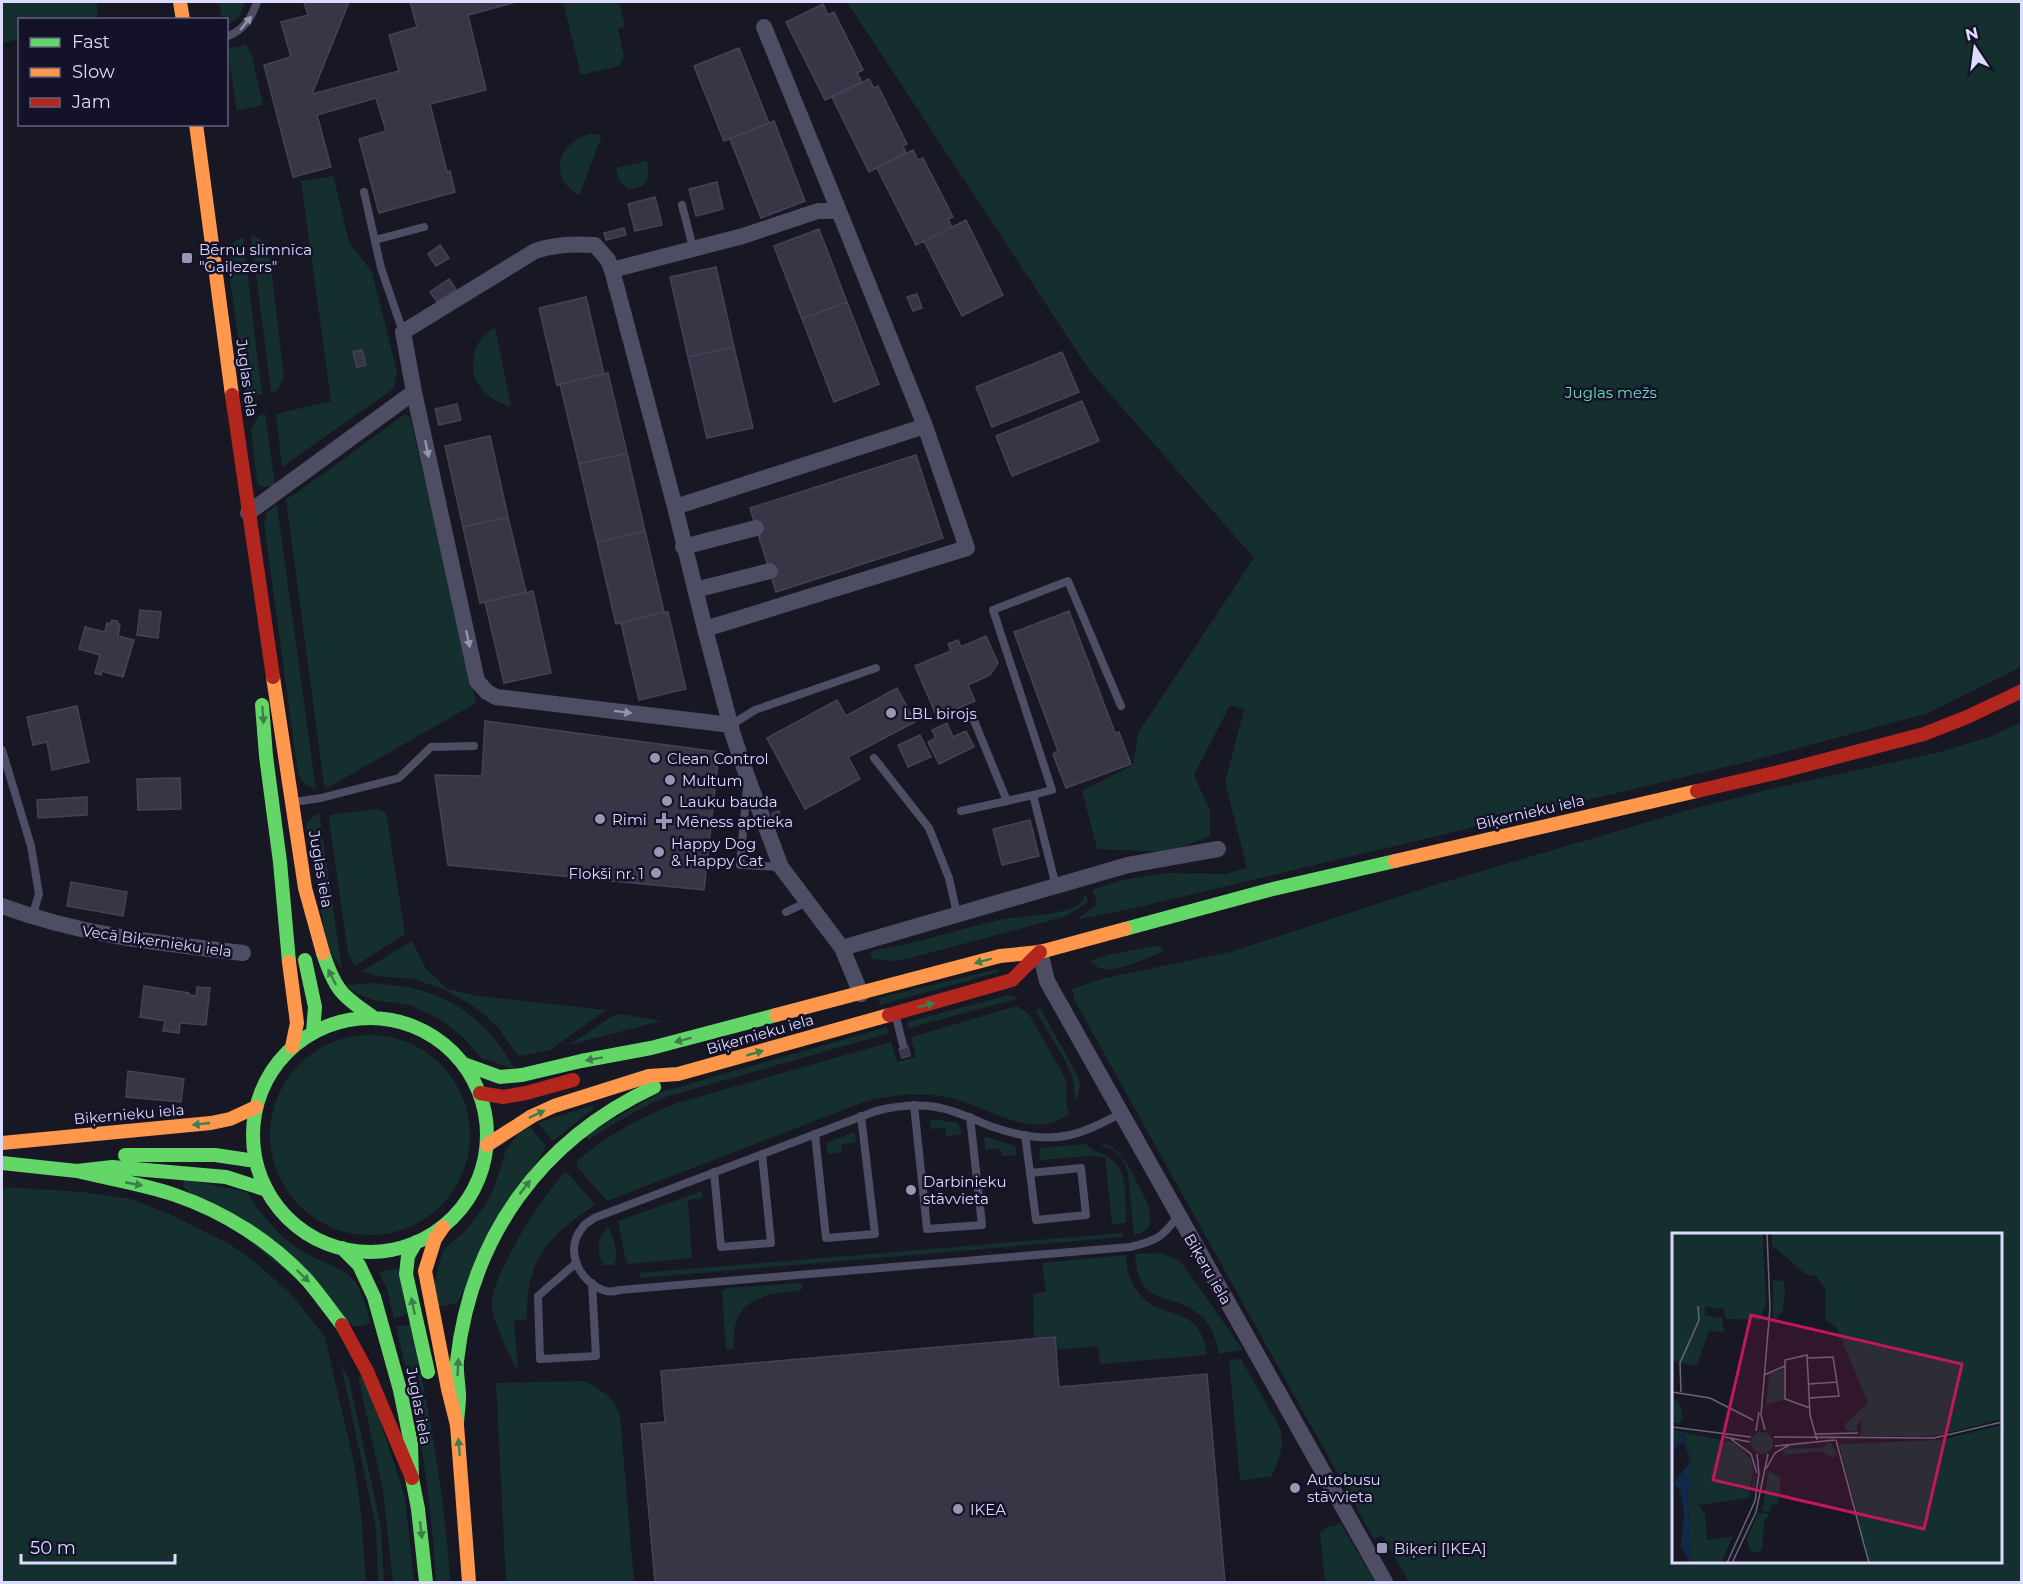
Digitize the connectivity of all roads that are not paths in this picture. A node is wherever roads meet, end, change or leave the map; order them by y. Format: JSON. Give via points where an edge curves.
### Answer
{"nodes":[{"id":1,"x":180,"y":2,"type":"edge"},
{"id":2,"x":257,"y":2,"type":"edge"},
{"id":3,"x":183,"y":18,"type":"edge"},
{"id":4,"x":764,"y":27,"type":"dead end"},
{"id":5,"x":228,"y":36,"type":"edge"},
{"id":6,"x":196,"y":126,"type":"edge"},
{"id":7,"x":364,"y":192,"type":"dead end"},
{"id":8,"x":682,"y":205,"type":"dead end"},
{"id":9,"x":839,"y":211,"type":"junction"},
{"id":10,"x":424,"y":227,"type":"dead end"},
{"id":11,"x":375,"y":240,"type":"junction"},
{"id":12,"x":693,"y":248,"type":"junction"},
{"id":13,"x":612,"y":270,"type":"junction"},
{"id":14,"x":403,"y":333,"type":"junction"},
{"id":15,"x":414,"y":392,"type":"junction"},
{"id":16,"x":925,"y":426,"type":"junction"},
{"id":17,"x":675,"y":507,"type":"junction"},
{"id":18,"x":248,"y":513,"type":"junction"},
{"id":19,"x":756,"y":528,"type":"dead end"},
{"id":20,"x":683,"y":547,"type":"junction"},
{"id":21,"x":770,"y":572,"type":"dead end"},
{"id":22,"x":695,"y":590,"type":"junction"},
{"id":23,"x":705,"y":629,"type":"junction"},
{"id":24,"x":266,"y":636,"type":"junction"},
{"id":25,"x":876,"y":668,"type":"dead end"},
{"id":26,"x":2022,"y":691,"type":"edge"},
{"id":27,"x":1121,"y":706,"type":"dead end"},
{"id":28,"x":973,"y":718,"type":"dead end"},
{"id":29,"x":731,"y":725,"type":"junction"},
{"id":30,"x":474,"y":746,"type":"dead end"},
{"id":31,"x":2,"y":750,"type":"edge"},
{"id":32,"x":874,"y":758,"type":"dead end"},
{"id":33,"x":748,"y":779,"type":"junction"},
{"id":34,"x":1033,"y":795,"type":"junction"},
{"id":35,"x":1007,"y":801,"type":"junction"},
{"id":36,"x":292,"y":802,"type":"junction"},
{"id":37,"x":961,"y":811,"type":"dead end"},
{"id":38,"x":1218,"y":849,"type":"dead end"},
{"id":39,"x":781,"y":867,"type":"junction"},
{"id":40,"x":1056,"y":886,"type":"junction"},
{"id":41,"x":807,"y":902,"type":"junction"},
{"id":42,"x":2,"y":906,"type":"edge"},
{"id":43,"x":786,"y":912,"type":"dead end"},
{"id":44,"x":286,"y":913,"type":"junction"},
{"id":45,"x":957,"y":914,"type":"junction"},
{"id":46,"x":32,"y":918,"type":"junction"},
{"id":47,"x":842,"y":948,"type":"junction"},
{"id":48,"x":1040,"y":952,"type":"junction"},
{"id":49,"x":243,"y":953,"type":"dead end"},
{"id":50,"x":865,"y":1007,"type":"junction"},
{"id":51,"x":895,"y":1014,"type":"junction"},
{"id":52,"x":374,"y":1017,"type":"junction"},
{"id":53,"x":313,"y":1032,"type":"junction"},
{"id":54,"x":903,"y":1045,"type":"dead end"},
{"id":55,"x":292,"y":1047,"type":"junction"},
{"id":56,"x":651,"y":1048,"type":"junction"},
{"id":57,"x":464,"y":1064,"type":"junction"},
{"id":58,"x":678,"y":1074,"type":"junction"},
{"id":59,"x":480,"y":1093,"type":"junction"},
{"id":60,"x":914,"y":1105,"type":"junction"},
{"id":61,"x":256,"y":1107,"type":"junction"},
{"id":62,"x":1121,"y":1113,"type":"junction"},
{"id":63,"x":861,"y":1116,"type":"junction"},
{"id":64,"x":970,"y":1117,"type":"junction"},
{"id":65,"x":816,"y":1134,"type":"junction"},
{"id":66,"x":1025,"y":1136,"type":"junction"},
{"id":67,"x":2,"y":1143,"type":"edge"},
{"id":68,"x":487,"y":1145,"type":"junction"},
{"id":69,"x":762,"y":1154,"type":"junction"},
{"id":70,"x":256,"y":1161,"type":"junction"},
{"id":71,"x":2,"y":1163,"type":"edge"},
{"id":72,"x":22,"y":1165,"type":"junction"},
{"id":73,"x":77,"y":1171,"type":"junction"},
{"id":74,"x":714,"y":1172,"type":"junction"},
{"id":75,"x":1030,"y":1173,"type":"junction"},
{"id":76,"x":267,"y":1190,"type":"junction"},
{"id":77,"x":1178,"y":1216,"type":"junction"},
{"id":78,"x":443,"y":1227,"type":"junction"},
{"id":79,"x":416,"y":1242,"type":"junction"},
{"id":80,"x":342,"y":1248,"type":"junction"},
{"id":81,"x":575,"y":1264,"type":"junction"},
{"id":82,"x":592,"y":1283,"type":"junction"},
{"id":83,"x":430,"y":1382,"type":"dead end"},
{"id":84,"x":457,"y":1425,"type":"junction"},
{"id":85,"x":447,"y":1465,"type":"dead end"},
{"id":86,"x":412,"y":1478,"type":"junction"},
{"id":87,"x":462,"y":1505,"type":"junction"},
{"id":88,"x":426,"y":1582,"type":"edge"},
{"id":89,"x":469,"y":1582,"type":"edge"},
{"id":90,"x":1385,"y":1582,"type":"edge"}],
"edges":[{"from":1,"to":3,"type":"main road"},
{"from":5,"to":2,"type":"lane","one_way":true,"via":[[251,19]]},
{"from":4,"to":9,"type":"street"},
{"from":6,"to":18,"type":"main road","name":"Juglas iela"},
{"from":7,"to":11,"type":"lane"},
{"from":8,"to":12,"type":"lane"},
{"from":9,"to":12,"type":"street","via":[[818,211]]},
{"from":9,"to":16,"type":"street"},
{"from":10,"to":11,"type":"lane"},
{"from":11,"to":14,"type":"lane"},
{"from":12,"to":13,"type":"street"},
{"from":13,"to":14,"type":"street","via":[[595,245],[551,245],[535,251]]},
{"from":13,"to":17,"type":"street"},
{"from":14,"to":15,"type":"street"},
{"from":15,"to":18,"type":"street"},
{"from":15,"to":29,"type":"street","one_way":true,"via":[[477,681],[496,697]]},
{"from":16,"to":17,"type":"street"},
{"from":16,"to":23,"type":"street","via":[[967,548]]},
{"from":17,"to":20,"type":"street"},
{"from":18,"to":24,"type":"main road","name":"Juglas iela"},
{"from":19,"to":20,"type":"street"},
{"from":20,"to":22,"type":"street"},
{"from":21,"to":22,"type":"street"},
{"from":22,"to":23,"type":"street"},
{"from":23,"to":29,"type":"street"},
{"from":24,"to":36,"type":"main road","name":"Juglas iela"},
{"from":24,"to":44,"type":"main road","name":"Juglas iela","one_way":true,"via":[[261,698]]},
{"from":25,"to":29,"type":"lane","via":[[755,710]]},
{"from":26,"to":48,"type":"main road","name":"Biķernieku iela","via":[[1924,734],[1783,771],[1269,890]]},
{"from":27,"to":34,"type":"lane","via":[[1068,581],[993,610],[1052,790]]},
{"from":28,"to":35,"type":"lane"},
{"from":29,"to":33,"type":"street"},
{"from":30,"to":36,"type":"lane","via":[[431,747],[399,778]]},
{"from":31,"to":46,"type":"lane","via":[[31,846],[39,894]]},
{"from":32,"to":45,"type":"lane","via":[[929,828],[949,878]]},
{"from":33,"to":39,"type":"street"},
{"from":33,"to":39,"type":"lane","via":[[740,865]]},
{"from":34,"to":35,"type":"lane"},
{"from":34,"to":40,"type":"lane"},
{"from":35,"to":37,"type":"lane"},
{"from":52,"to":36,"type":"main road","name":"Juglas iela","one_way":true,"via":[[348,1000],[333,982],[322,955],[305,888]]},
{"from":38,"to":40,"type":"street","via":[[1128,865]]},
{"from":39,"to":41,"type":"street"},
{"from":40,"to":45,"type":"street"},
{"from":41,"to":43,"type":"lane"},
{"from":41,"to":47,"type":"street"},
{"from":42,"to":46,"type":"street","name":"Vecā Biķernieku iela"},
{"from":44,"to":53,"type":"main road","name":"Juglas iela","via":[[301,947],[311,987],[315,1007]]},
{"from":44,"to":55,"type":"main road","name":"Juglas iela","via":[[296,1016]]},
{"from":45,"to":47,"type":"street"},
{"from":46,"to":49,"type":"street","name":"Vecā Biķernieku iela","via":[[128,939]]},
{"from":47,"to":50,"type":"street"},
{"from":48,"to":50,"type":"main road","name":"Biķernieku iela","one_way":true,"via":[[1000,956]]},
{"from":51,"to":48,"type":"main road","name":"Biķernieku iela","one_way":true,"via":[[1012,980]]},
{"from":48,"to":62,"type":"street","name":"Biķeru iela","via":[[1047,981]]},
{"from":50,"to":51,"type":"main road","name":"Biķernieku iela"},
{"from":50,"to":56,"type":"main road","name":"Biķernieku iela","one_way":true},
{"from":58,"to":50,"type":"main road","name":"Biķernieku iela","one_way":true},
{"from":51,"to":54,"type":"lane"},
{"from":52,"to":53,"type":"main road","via":[[342,1021]]},
{"from":52,"to":57,"type":"main road","via":[[424,1031]]},
{"from":53,"to":55,"type":"main road"},
{"from":55,"to":61,"type":"main road","via":[[272,1070]]},
{"from":56,"to":57,"type":"main road","name":"Biķernieku iela","one_way":true,"via":[[500,1077]]},
{"from":56,"to":59,"type":"main road","name":"Biķernieku iela","via":[[594,1074],[526,1093],[504,1097]]},
{"from":57,"to":59,"type":"main road"},
{"from":68,"to":58,"type":"main road","name":"Biķernieku iela","one_way":true,"via":[[554,1106],[649,1076]]},
{"from":84,"to":58,"type":"main road","one_way":true,"via":[[457,1366],[468,1309],[479,1266],[508,1211],[534,1175],[580,1132],[639,1093]]},
{"from":59,"to":68,"type":"main road","via":[[486,1114]]},
{"from":60,"to":63,"type":"lane"},
{"from":60,"to":64,"type":"lane","via":[[935,1106]]},
{"from":60,"to":64,"type":"lane","via":[[927,1229],[982,1225]]},
{"from":61,"to":67,"type":"main road","name":"Biķernieku iela","one_way":true,"via":[[211,1123]]},
{"from":61,"to":70,"type":"main road"},
{"from":62,"to":66,"type":"lane","via":[[1069,1136]]},
{"from":62,"to":77,"type":"street","name":"Biķeru iela"},
{"from":63,"to":65,"type":"lane"},
{"from":63,"to":65,"type":"lane","via":[[875,1234],[826,1238]]},
{"from":64,"to":66,"type":"lane"},
{"from":65,"to":69,"type":"lane"},
{"from":66,"to":75,"type":"lane"},
{"from":68,"to":78,"type":"main road","via":[[476,1186]]},
{"from":69,"to":74,"type":"lane"},
{"from":69,"to":74,"type":"lane","via":[[771,1243],[721,1247]]},
{"from":70,"to":72,"type":"main road","via":[[215,1155],[128,1155]]},
{"from":70,"to":76,"type":"main road"},
{"from":71,"to":72,"type":"main road"},
{"from":72,"to":73,"type":"main road"},
{"from":73,"to":76,"type":"main road","via":[[112,1167],[215,1176]]},
{"from":73,"to":86,"type":"main road","one_way":true,"via":[[136,1183],[206,1207],[290,1264],[349,1335]]},
{"from":74,"to":81,"type":"lane","via":[[594,1218],[582,1227],[574,1243]]},
{"from":75,"to":75,"type":"lane","via":[[1036,1220],[1086,1215],[1081,1168]]},
{"from":76,"to":80,"type":"main road","via":[[294,1224],[321,1241]]},
{"from":77,"to":82,"type":"lane","via":[[1165,1233],[1130,1247],[606,1291]]},
{"from":77,"to":90,"type":"street","name":"Biķeru iela"},
{"from":78,"to":79,"type":"main road"},
{"from":78,"to":84,"type":"main road","via":[[425,1271]]},
{"from":79,"to":80,"type":"main road","via":[[396,1250],[374,1252]]},
{"from":83,"to":79,"type":"main road","name":"Juglas iela","one_way":true,"via":[[406,1274],[408,1256]]},
{"from":80,"to":86,"type":"main road","name":"Juglas iela","via":[[359,1265],[375,1297],[407,1417]]},
{"from":81,"to":82,"type":"lane"},
{"from":81,"to":82,"type":"lane","via":[[538,1296],[540,1359],[596,1356]]},
{"from":87,"to":84,"type":"main road","one_way":true},
{"from":85,"to":87,"type":"main road"},
{"from":86,"to":88,"type":"main road","name":"Juglas iela","one_way":true},
{"from":87,"to":89,"type":"main road"}]}
